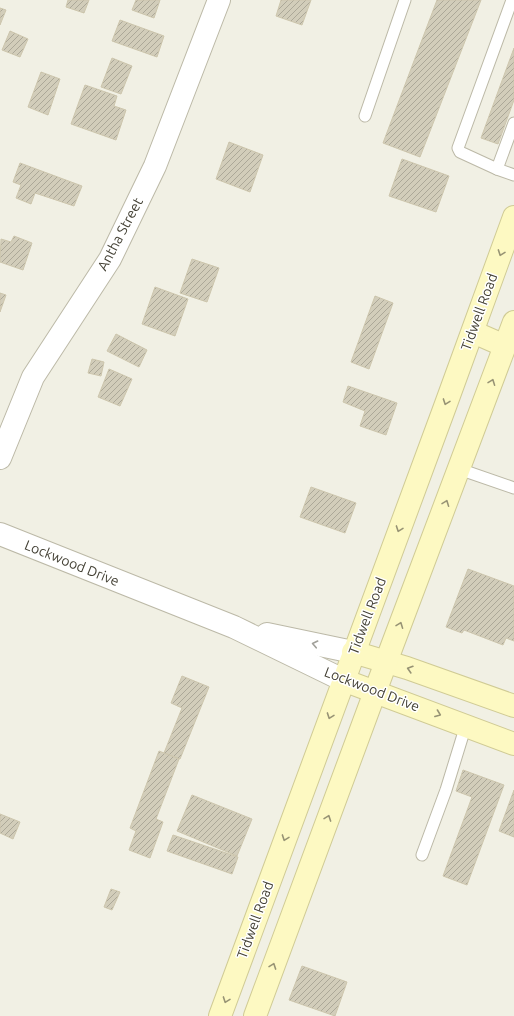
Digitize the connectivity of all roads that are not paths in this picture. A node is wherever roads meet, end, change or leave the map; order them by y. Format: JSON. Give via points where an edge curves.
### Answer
{"nodes":[{"id":1,"x":219,"y":0,"type":"edge"},
{"id":2,"x":405,"y":0,"type":"edge"},
{"id":3,"x":512,"y":0,"type":"edge"},
{"id":4,"x":365,"y":116,"type":"dead end"},
{"id":5,"x":514,"y":123,"type":"edge"},
{"id":6,"x":498,"y":169,"type":"junction"},
{"id":7,"x":514,"y":175,"type":"edge"},
{"id":8,"x":514,"y":217,"type":"edge"},
{"id":9,"x":514,"y":322,"type":"edge"},
{"id":10,"x":473,"y":332,"type":"junction"},
{"id":11,"x":506,"y":346,"type":"junction"},
{"id":12,"x":0,"y":458,"type":"edge"},
{"id":13,"x":459,"y":469,"type":"junction"},
{"id":14,"x":514,"y":488,"type":"edge"},
{"id":15,"x":0,"y":534,"type":"edge"},
{"id":16,"x":234,"y":627,"type":"junction"},
{"id":17,"x":353,"y":652,"type":"junction"},
{"id":18,"x":386,"y":662,"type":"junction"},
{"id":19,"x":343,"y":680,"type":"junction"},
{"id":20,"x":375,"y":691,"type":"junction"},
{"id":21,"x":513,"y":703,"type":"edge"},
{"id":22,"x":466,"y":725,"type":"junction"},
{"id":23,"x":514,"y":744,"type":"edge"},
{"id":24,"x":422,"y":855,"type":"dead end"},
{"id":25,"x":235,"y":976,"type":"junction"},
{"id":26,"x":265,"y":987,"type":"junction"},
{"id":27,"x":220,"y":1016,"type":"edge"},
{"id":28,"x":255,"y":1016,"type":"edge"}],
"edges":[{"from":1,"to":12,"type":"street","name":"Antha Street","via":[[155,166],[110,259],[33,377]]},
{"from":2,"to":4,"type":"lane"},
{"from":3,"to":6,"type":"lane","via":[[458,148],[460,152]]},
{"from":5,"to":6,"type":"lane"},
{"from":6,"to":7,"type":"lane"},
{"from":8,"to":10,"type":"main road","name":"Tidwell Road","one_way":true},
{"from":9,"to":11,"type":"main road"},
{"from":10,"to":11,"type":"main road"},
{"from":10,"to":17,"type":"main road","name":"Tidwell Road","one_way":true},
{"from":13,"to":11,"type":"main road","one_way":true},
{"from":13,"to":14,"type":"lane"},
{"from":18,"to":13,"type":"main road","one_way":true},
{"from":15,"to":16,"type":"street","name":"Lockwood Drive"},
{"from":17,"to":16,"type":"street","name":"Lockwood Drive","one_way":true},
{"from":16,"to":19,"type":"street","name":"Lockwood Drive"},
{"from":17,"to":18,"type":"main road","name":"Lockwood Drive"},
{"from":17,"to":19,"type":"main road","name":"Tidwell Road"},
{"from":18,"to":20,"type":"main road"},
{"from":21,"to":18,"type":"main road","name":"Lockwood Drive","one_way":true},
{"from":19,"to":20,"type":"main road","name":"Lockwood Drive"},
{"from":19,"to":25,"type":"main road","name":"Tidwell Road","one_way":true},
{"from":20,"to":22,"type":"main road","name":"Lockwood Drive","one_way":true},
{"from":26,"to":20,"type":"main road","one_way":true},
{"from":22,"to":23,"type":"main road","name":"Lockwood Drive"},
{"from":22,"to":24,"type":"lane"},
{"from":25,"to":26,"type":"main road"},
{"from":25,"to":27,"type":"main road","name":"Tidwell Road","one_way":true},
{"from":26,"to":28,"type":"main road"}]}
